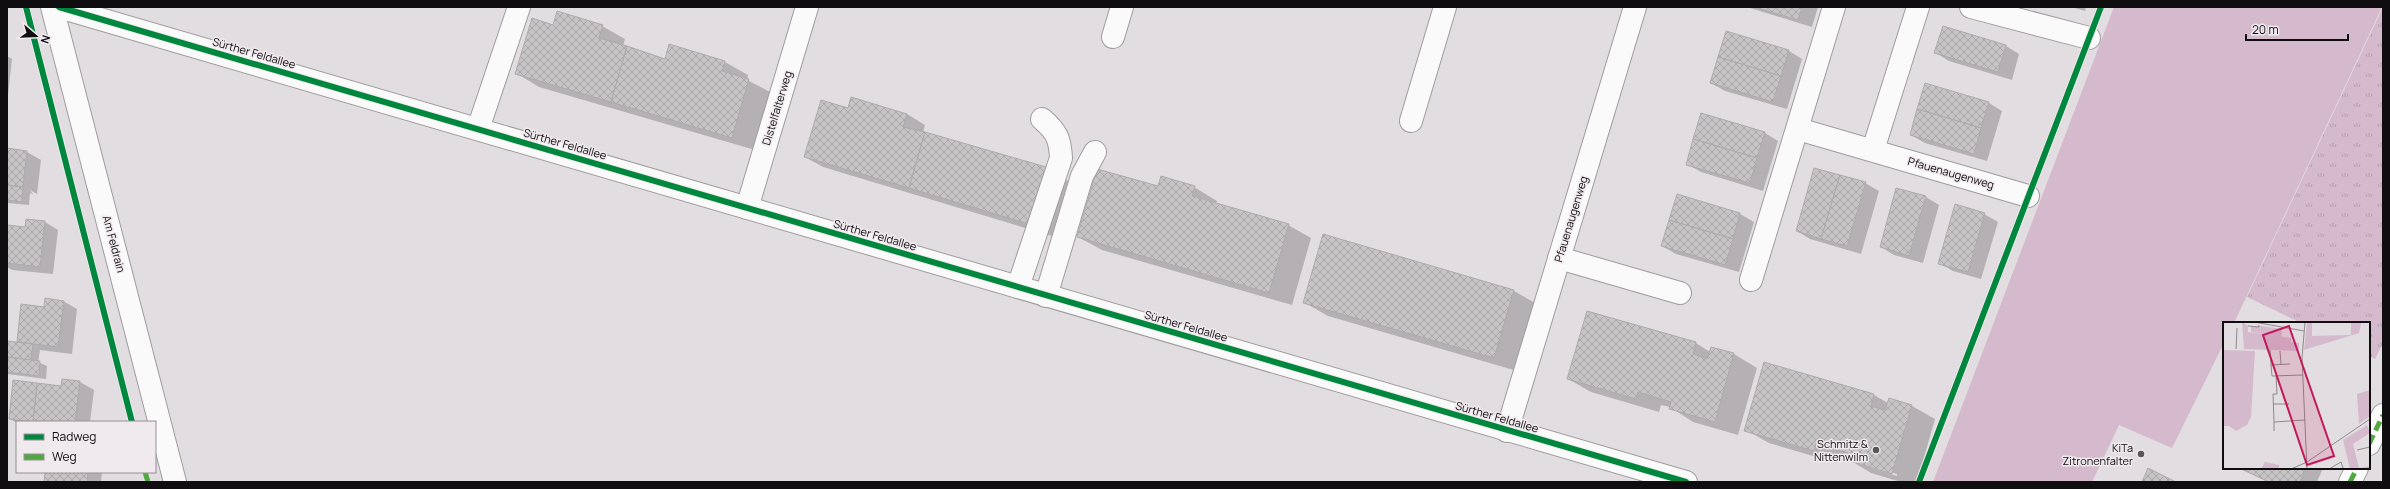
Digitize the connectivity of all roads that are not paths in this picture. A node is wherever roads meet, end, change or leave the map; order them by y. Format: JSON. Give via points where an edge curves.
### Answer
{"nodes":[{"id":1,"x":52,"y":7,"type":"edge"},
{"id":2,"x":59,"y":7,"type":"edge"},
{"id":3,"x":519,"y":7,"type":"edge"},
{"id":4,"x":807,"y":7,"type":"edge"},
{"id":5,"x":1122,"y":7,"type":"edge"},
{"id":6,"x":1445,"y":7,"type":"edge"},
{"id":7,"x":1634,"y":7,"type":"edge"},
{"id":8,"x":1834,"y":7,"type":"edge"},
{"id":9,"x":1918,"y":7,"type":"edge"},
{"id":10,"x":1971,"y":7,"type":"edge"},
{"id":11,"x":1113,"y":37,"type":"dead end"},
{"id":12,"x":2089,"y":38,"type":"dead end"},
{"id":13,"x":1042,"y":119,"type":"dead end"},
{"id":14,"x":1410,"y":121,"type":"dead end"},
{"id":15,"x":478,"y":129,"type":"junction"},
{"id":16,"x":1798,"y":129,"type":"junction"},
{"id":17,"x":1873,"y":150,"type":"junction"},
{"id":18,"x":1095,"y":152,"type":"dead end"},
{"id":19,"x":2028,"y":196,"type":"dead end"},
{"id":20,"x":747,"y":208,"type":"junction"},
{"id":21,"x":1559,"y":258,"type":"junction"},
{"id":22,"x":1751,"y":280,"type":"dead end"},
{"id":23,"x":1018,"y":287,"type":"junction"},
{"id":24,"x":1680,"y":294,"type":"dead end"},
{"id":25,"x":1046,"y":296,"type":"junction"},
{"id":26,"x":2383,"y":415,"type":"edge"},
{"id":27,"x":1507,"y":431,"type":"junction"},
{"id":28,"x":2370,"y":442,"type":"edge"},
{"id":29,"x":2356,"y":469,"type":"edge"},
{"id":30,"x":175,"y":482,"type":"edge"},
{"id":31,"x":1686,"y":482,"type":"edge"},
{"id":32,"x":2350,"y":482,"type":"edge"}],
"edges":[{"from":1,"to":30,"type":"street","name":"Am Feldrain"},
{"from":2,"to":15,"type":"street","name":"Sürther Feldallee"},
{"from":3,"to":15,"type":"street"},
{"from":4,"to":20,"type":"street","name":"Distelfalterweg"},
{"from":5,"to":11,"type":"street"},
{"from":6,"to":14,"type":"street"},
{"from":7,"to":21,"type":"street","name":"Pfauenaugenweg"},
{"from":8,"to":16,"type":"street"},
{"from":9,"to":17,"type":"street"},
{"from":10,"to":12,"type":"street"},
{"from":13,"to":23,"type":"street","via":[[1051,126],[1060,141],[1061,158]]},
{"from":15,"to":20,"type":"street","name":"Sürther Feldallee"},
{"from":16,"to":17,"type":"street","name":"Pfauenaugenweg"},
{"from":16,"to":22,"type":"street"},
{"from":17,"to":19,"type":"street","name":"Pfauenaugenweg"},
{"from":18,"to":25,"type":"street","via":[[1082,176]]},
{"from":20,"to":23,"type":"street","name":"Sürther Feldallee"},
{"from":21,"to":24,"type":"street"},
{"from":21,"to":27,"type":"street","name":"Pfauenaugenweg"},
{"from":23,"to":25,"type":"street","name":"Sürther Feldallee"},
{"from":25,"to":27,"type":"street","name":"Sürther Feldallee"},
{"from":26,"to":28,"type":"street"},
{"from":27,"to":31,"type":"street","name":"Sürther Feldallee"},
{"from":29,"to":32,"type":"street"}]}
